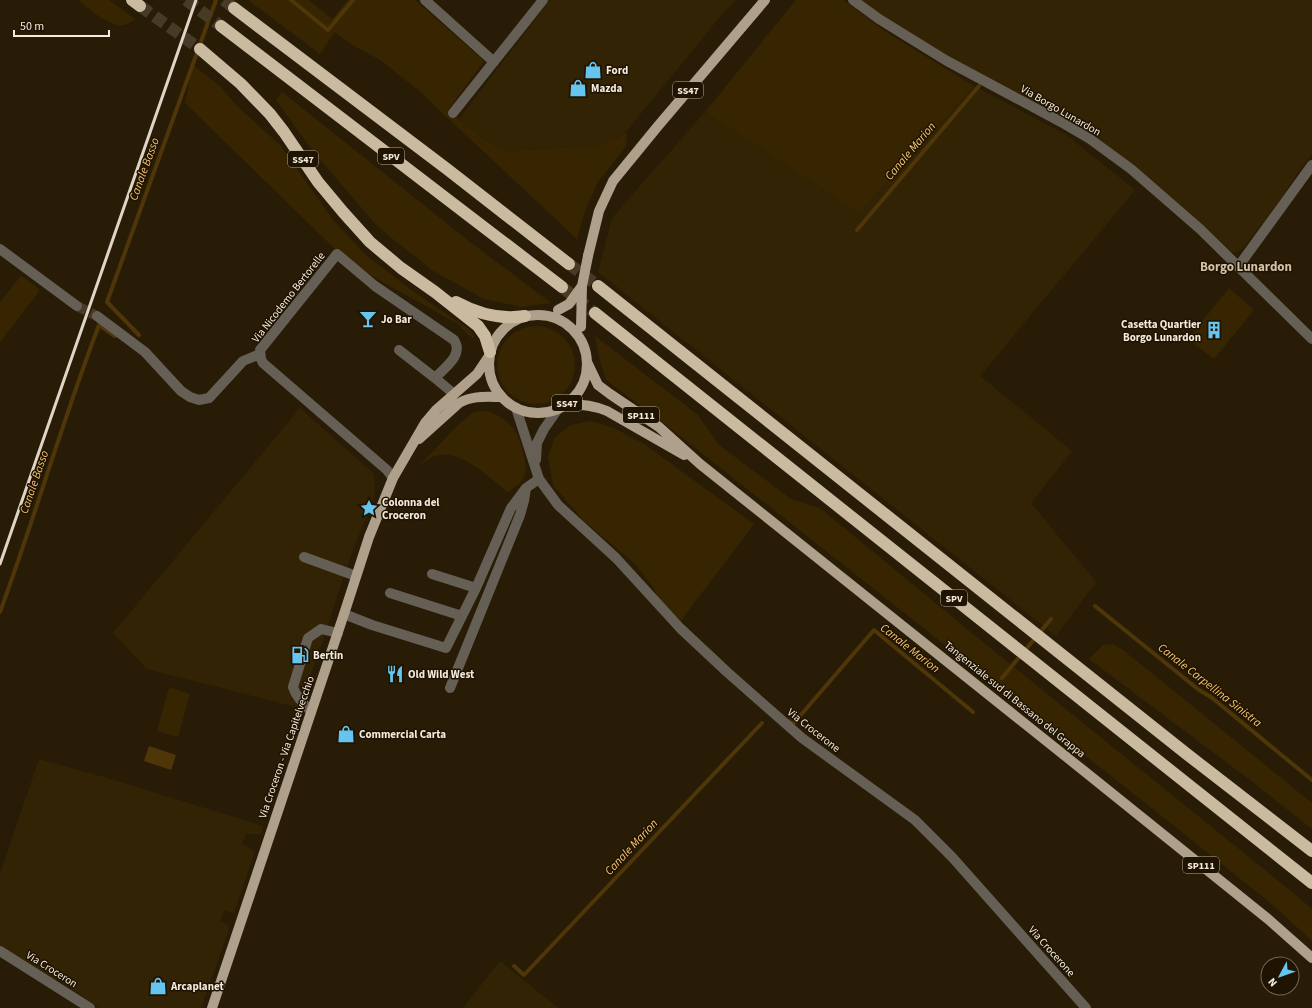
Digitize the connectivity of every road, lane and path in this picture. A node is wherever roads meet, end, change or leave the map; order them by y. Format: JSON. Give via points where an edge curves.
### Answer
{"nodes":[{"id":1,"x":424,"y":0,"type":"edge"},
{"id":2,"x":543,"y":0,"type":"edge"},
{"id":3,"x":765,"y":0,"type":"edge"},
{"id":4,"x":853,"y":0,"type":"edge"},
{"id":5,"x":234,"y":8,"type":"tunnel mouth"},
{"id":6,"x":220,"y":26,"type":"tunnel mouth"},
{"id":7,"x":200,"y":49,"type":"tunnel mouth"},
{"id":8,"x":494,"y":62,"type":"junction"},
{"id":9,"x":453,"y":113,"type":"dead end"},
{"id":10,"x":1312,"y":165,"type":"edge"},
{"id":11,"x":0,"y":249,"type":"edge"},
{"id":12,"x":570,"y":264,"type":"tunnel mouth"},
{"id":13,"x":1238,"y":266,"type":"junction"},
{"id":14,"x":582,"y":286,"type":"junction"},
{"id":15,"x":598,"y":286,"type":"tunnel mouth"},
{"id":16,"x":562,"y":287,"type":"tunnel mouth"},
{"id":17,"x":435,"y":292,"type":"junction"},
{"id":18,"x":77,"y":306,"type":"tunnel mouth"},
{"id":19,"x":595,"y":313,"type":"tunnel mouth"},
{"id":20,"x":543,"y":315,"type":"junction"},
{"id":21,"x":97,"y":316,"type":"tunnel mouth"},
{"id":22,"x":525,"y":316,"type":"junction"},
{"id":23,"x":581,"y":339,"type":"junction"},
{"id":24,"x":1312,"y":339,"type":"edge"},
{"id":25,"x":399,"y":350,"type":"dead end"},
{"id":26,"x":260,"y":354,"type":"junction"},
{"id":27,"x":490,"y":354,"type":"junction"},
{"id":28,"x":587,"y":362,"type":"junction"},
{"id":29,"x":435,"y":378,"type":"junction"},
{"id":30,"x":454,"y":394,"type":"junction"},
{"id":31,"x":502,"y":397,"type":"junction"},
{"id":32,"x":562,"y":406,"type":"junction"},
{"id":33,"x":516,"y":408,"type":"junction"},
{"id":34,"x":411,"y":449,"type":"junction"},
{"id":35,"x":535,"y":464,"type":"junction"},
{"id":36,"x":700,"y":464,"type":"junction"},
{"id":37,"x":393,"y":478,"type":"junction"},
{"id":38,"x":539,"y":479,"type":"junction"},
{"id":39,"x":526,"y":488,"type":"junction"},
{"id":40,"x":304,"y":557,"type":"dead end"},
{"id":41,"x":432,"y":574,"type":"dead end"},
{"id":42,"x":356,"y":576,"type":"junction"},
{"id":43,"x":476,"y":588,"type":"junction"},
{"id":44,"x":390,"y":593,"type":"dead end"},
{"id":45,"x":344,"y":614,"type":"junction"},
{"id":46,"x":462,"y":616,"type":"junction"},
{"id":47,"x":338,"y":633,"type":"junction"},
{"id":48,"x":450,"y":688,"type":"dead end"},
{"id":49,"x":311,"y":711,"type":"junction"},
{"id":50,"x":1312,"y":851,"type":"edge"},
{"id":51,"x":1312,"y":883,"type":"edge"},
{"id":52,"x":0,"y":950,"type":"edge"},
{"id":53,"x":1312,"y":958,"type":"edge"},
{"id":54,"x":90,"y":1008,"type":"edge"},
{"id":55,"x":212,"y":1008,"type":"edge"},
{"id":56,"x":1086,"y":1008,"type":"edge"}],
"edges":[{"from":1,"to":8,"type":"street"},
{"from":2,"to":8,"type":"street"},
{"from":3,"to":14,"type":"main road","number":"SS47","bridge":true,"via":[[613,181],[599,211]]},
{"from":4,"to":13,"type":"street","name":"Via Borgo Lunardon","via":[[948,61],[1090,139],[1131,169]]},
{"from":5,"to":12,"type":"highway","number":"SPV"},
{"from":6,"to":16,"type":"highway","number":"SPV"},
{"from":7,"to":17,"type":"highway","name":"Tangenziale sud di Bassano del Grappa","number":"SS47","via":[[245,88],[270,114],[318,182],[370,242]]},
{"from":8,"to":9,"type":"street"},
{"from":10,"to":13,"type":"street"},
{"from":11,"to":18,"type":"street"},
{"from":13,"to":24,"type":"street","name":"Via Borgo Lunardon"},
{"from":14,"to":20,"type":"main road","number":"SS47","bridge":true,"via":[[569,304]]},
{"from":14,"to":23,"type":"main road","number":"SS47","bridge":true},
{"from":15,"to":50,"type":"highway","number":"SPV"},
{"from":17,"to":22,"type":"highway","name":"Tangenziale sud di Bassano del Grappa","number":"SS47","via":[[465,307],[492,316]]},
{"from":17,"to":27,"type":"highway","name":"Tangenziale sud di Bassano del Grappa","number":"SS47","via":[[478,326],[485,336]]},
{"from":19,"to":51,"type":"highway","number":"SPV"},
{"from":20,"to":22,"type":"main road","name":"Tangenziale sud di Bassano del Grappa","number":"SS47"},
{"from":20,"to":23,"type":"main road","name":"Tangenziale sud di Bassano del Grappa","number":"SS47","via":[[558,319],[571,327]]},
{"from":21,"to":26,"type":"street","via":[[145,352],[181,391],[199,400],[209,398],[243,361]]},
{"from":22,"to":27,"type":"main road","name":"Tangenziale sud di Bassano del Grappa","number":"SS47","via":[[503,329],[495,340]]},
{"from":23,"to":28,"type":"main road","name":"Tangenziale sud di Bassano del Grappa","number":"SS47"},
{"from":25,"to":29,"type":"street"},
{"from":26,"to":29,"type":"street","name":"Via Nicodemo Bertorelle","via":[[262,346],[337,254],[375,286],[454,340],[458,349],[456,356]]},
{"from":26,"to":37,"type":"street","via":[[263,363],[387,470]]},
{"from":27,"to":30,"type":"main road","via":[[477,374]]},
{"from":27,"to":31,"type":"main road","name":"Tangenziale sud di Bassano del Grappa","number":"SS47","via":[[491,378]]},
{"from":28,"to":32,"type":"main road","name":"Tangenziale sud di Bassano del Grappa","number":"SS47","via":[[585,378],[578,393]]},
{"from":28,"to":36,"type":"main road","name":"Tangenziale sud di Bassano del Grappa","number":"SP111","via":[[598,385],[659,427]]},
{"from":29,"to":30,"type":"street"},
{"from":30,"to":34,"type":"main road","via":[[425,423]]},
{"from":31,"to":33,"type":"main road","name":"Tangenziale sud di Bassano del Grappa","number":"SS47"},
{"from":31,"to":34,"type":"main road","via":[[474,397],[459,403]]},
{"from":32,"to":33,"type":"main road","name":"Tangenziale sud di Bassano del Grappa","number":"SS47","via":[[548,412],[537,413]]},
{"from":32,"to":35,"type":"street","name":"Via Crocerone","via":[[544,429],[537,443]]},
{"from":32,"to":36,"type":"main road","name":"Tangenziale sud di Bassano del Grappa","number":"SP111","via":[[582,404],[607,411]]},
{"from":33,"to":35,"type":"street","name":"Via Crocerone"},
{"from":34,"to":37,"type":"main road","name":"Via Croceron - Via Capitelvecchio"},
{"from":35,"to":38,"type":"street","name":"Via Crocerone"},
{"from":36,"to":53,"type":"main road","name":"Tangenziale sud di Bassano del Grappa","number":"SP111","via":[[1089,774],[1268,919]]},
{"from":37,"to":42,"type":"main road","name":"Via Croceron - Via Capitelvecchio"},
{"from":38,"to":39,"type":"street"},
{"from":38,"to":56,"type":"street","name":"Via Crocerone","via":[[558,505],[616,558],[680,628],[727,672],[802,738],[915,820],[952,856]]},
{"from":39,"to":43,"type":"street","via":[[511,508]]},
{"from":39,"to":48,"type":"street","via":[[520,515]]},
{"from":40,"to":42,"type":"street"},
{"from":41,"to":43,"type":"street"},
{"from":42,"to":45,"type":"main road","name":"Via Croceron - Via Capitelvecchio"},
{"from":43,"to":46,"type":"street"},
{"from":44,"to":46,"type":"street"},
{"from":45,"to":46,"type":"street","via":[[446,648]]},
{"from":45,"to":47,"type":"main road","name":"Via Croceron - Via Capitelvecchio"},
{"from":47,"to":49,"type":"main road","name":"Via Croceron - Via Capitelvecchio"},
{"from":47,"to":49,"type":"street","via":[[321,629],[308,638],[293,687],[300,701]]},
{"from":49,"to":55,"type":"main road","name":"Via Croceron - Via Capitelvecchio"},
{"from":52,"to":54,"type":"street","name":"Via Croceron"}]}
